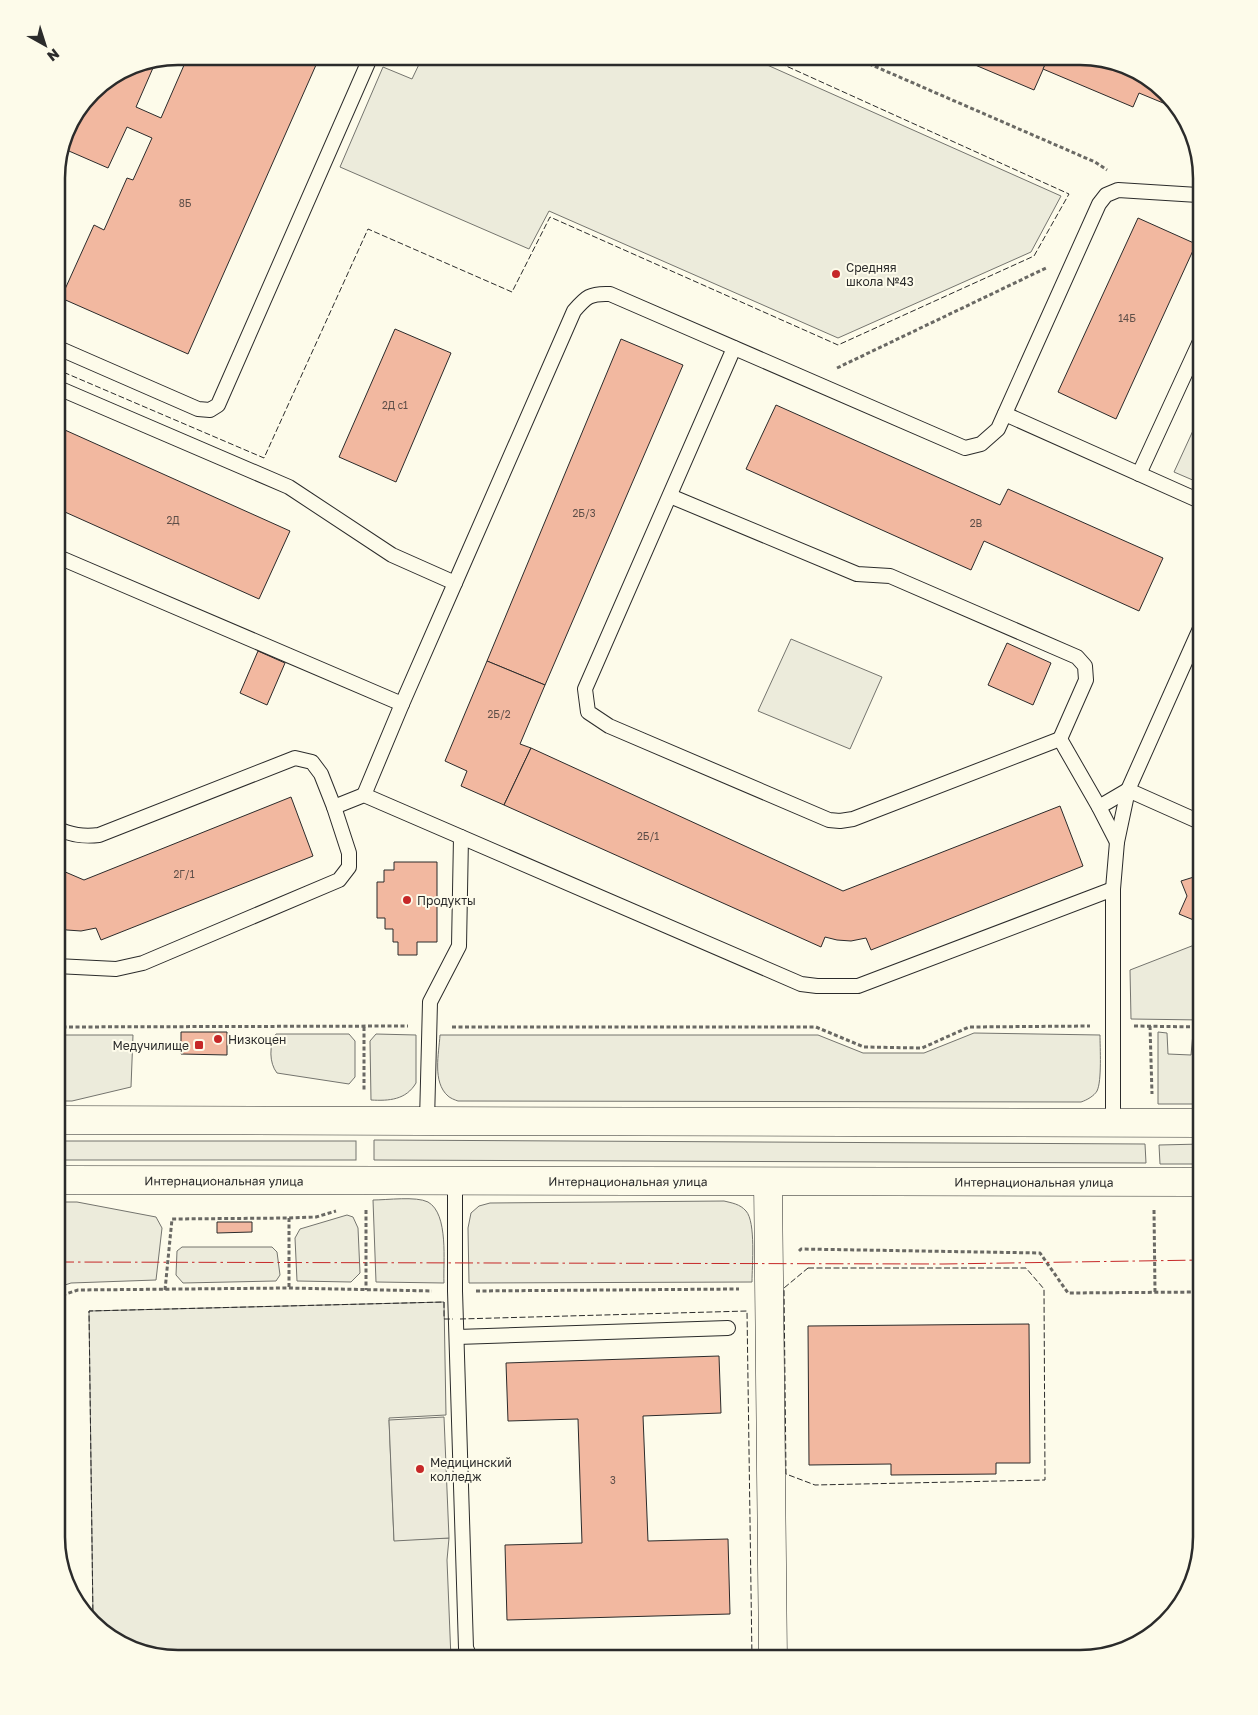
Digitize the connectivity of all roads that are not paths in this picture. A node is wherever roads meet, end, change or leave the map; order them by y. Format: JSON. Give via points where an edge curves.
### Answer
{"nodes":[{"id":1,"x":367,"y":65,"type":"edge"},
{"id":2,"x":1193,"y":194,"type":"edge"},
{"id":3,"x":734,"y":348,"type":"junction"},
{"id":4,"x":65,"y":350,"type":"edge"},
{"id":5,"x":1193,"y":357,"type":"edge"},
{"id":6,"x":65,"y":391,"type":"edge"},
{"id":7,"x":1005,"y":414,"type":"junction"},
{"id":8,"x":1139,"y":474,"type":"junction"},
{"id":9,"x":670,"y":496,"type":"junction"},
{"id":10,"x":1193,"y":498,"type":"edge"},
{"id":11,"x":65,"y":560,"type":"edge"},
{"id":12,"x":455,"y":583,"type":"junction"},
{"id":13,"x":1193,"y":644,"type":"edge"},
{"id":14,"x":402,"y":704,"type":"junction"},
{"id":15,"x":1060,"y":739,"type":"junction"},
{"id":16,"x":1128,"y":790,"type":"junction"},
{"id":17,"x":364,"y":795,"type":"junction"},
{"id":18,"x":334,"y":807,"type":"junction"},
{"id":19,"x":1099,"y":807,"type":"junction"},
{"id":20,"x":1193,"y":819,"type":"edge"},
{"id":21,"x":65,"y":832,"type":"edge"},
{"id":22,"x":461,"y":837,"type":"junction"},
{"id":23,"x":1116,"y":842,"type":"junction"},
{"id":24,"x":1113,"y":889,"type":"junction"},
{"id":25,"x":65,"y":966,"type":"edge"},
{"id":26,"x":65,"y":1120,"type":"edge"},
{"id":27,"x":427,"y":1121,"type":"junction"},
{"id":28,"x":1113,"y":1123,"type":"junction"},
{"id":29,"x":1193,"y":1123,"type":"edge"},
{"id":30,"x":65,"y":1180,"type":"edge"},
{"id":31,"x":455,"y":1181,"type":"junction"},
{"id":32,"x":768,"y":1182,"type":"junction"},
{"id":33,"x":1193,"y":1182,"type":"edge"},
{"id":34,"x":728,"y":1328,"type":"dead end"},
{"id":35,"x":457,"y":1337,"type":"junction"},
{"id":36,"x":467,"y":1650,"type":"edge"},
{"id":37,"x":773,"y":1650,"type":"edge"}],
"edges":[{"from":1,"to":4,"type":"lane","via":[[218,405],[210,410],[198,409]]},
{"from":2,"to":7,"type":"lane","via":[[1118,190],[1106,195]]},
{"from":3,"to":7,"type":"lane","via":[[964,448],[981,444],[998,429]]},
{"from":3,"to":9,"type":"lane"},
{"from":3,"to":12,"type":"lane","via":[[610,294],[597,293],[585,298],[574,311]]},
{"from":5,"to":8,"type":"lane"},
{"from":6,"to":12,"type":"lane","via":[[289,487],[392,555]]},
{"from":7,"to":8,"type":"lane"},
{"from":8,"to":10,"type":"lane"},
{"from":9,"to":15,"type":"lane","via":[[857,574],[890,576],[1077,657],[1085,666],[1086,680]]},
{"from":9,"to":15,"type":"lane","via":[[585,689],[588,712],[609,726],[829,820],[840,821],[854,819]]},
{"from":11,"to":14,"type":"lane"},
{"from":12,"to":14,"type":"lane"},
{"from":13,"to":16,"type":"lane"},
{"from":14,"to":17,"type":"lane"},
{"from":15,"to":19,"type":"lane"},
{"from":16,"to":19,"type":"lane"},
{"from":16,"to":20,"type":"lane"},
{"from":16,"to":23,"type":"lane"},
{"from":17,"to":18,"type":"lane"},
{"from":17,"to":22,"type":"lane"},
{"from":18,"to":21,"type":"lane","via":[[321,774],[312,762],[295,758],[99,835]]},
{"from":18,"to":25,"type":"lane","via":[[349,853],[348,867],[339,880],[143,963],[116,969]]},
{"from":19,"to":23,"type":"lane"},
{"from":22,"to":24,"type":"lane","via":[[801,984],[817,986],[858,986]]},
{"from":22,"to":27,"type":"lane","via":[[459,946],[430,1002]]},
{"from":23,"to":24,"type":"lane"},
{"from":24,"to":28,"type":"lane"},
{"from":26,"to":27,"type":"main road"},
{"from":27,"to":28,"type":"main road"},
{"from":28,"to":29,"type":"main road"},
{"from":30,"to":31,"type":"main road","name":"Интернациональная улица"},
{"from":31,"to":32,"type":"main road","name":"Интернациональная улица"},
{"from":31,"to":35,"type":"lane"},
{"from":32,"to":33,"type":"main road","name":"Интернациональная улица"},
{"from":32,"to":37,"type":"main road"},
{"from":34,"to":35,"type":"lane"},
{"from":35,"to":36,"type":"lane"}]}
